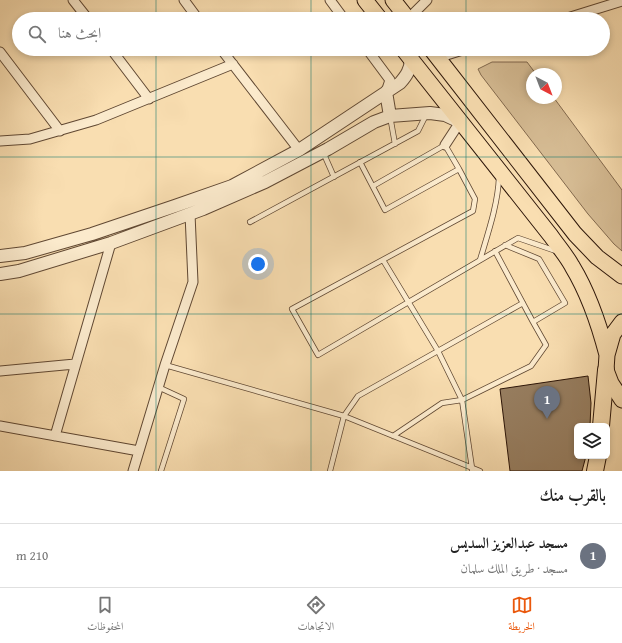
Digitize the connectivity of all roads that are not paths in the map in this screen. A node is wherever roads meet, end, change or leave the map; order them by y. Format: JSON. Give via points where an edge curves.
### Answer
{"nodes":[{"id":1,"x":73,"y":0,"type":"edge"},
{"id":2,"x":184,"y":0,"type":"edge"},
{"id":3,"x":330,"y":0,"type":"edge"},
{"id":4,"x":365,"y":0,"type":"edge"},
{"id":5,"x":393,"y":0,"type":"edge"},
{"id":6,"x":427,"y":0,"type":"edge"},
{"id":7,"x":622,"y":2,"type":"edge"},
{"id":8,"x":82,"y":12,"type":"edge"},
{"id":9,"x":193,"y":12,"type":"edge"},
{"id":10,"x":339,"y":12,"type":"edge"},
{"id":11,"x":374,"y":12,"type":"edge"},
{"id":12,"x":402,"y":12,"type":"edge"},
{"id":13,"x":415,"y":12,"type":"edge"},
{"id":14,"x":588,"y":12,"type":"edge"},
{"id":15,"x":0,"y":52,"type":"edge"},
{"id":16,"x":116,"y":56,"type":"edge"},
{"id":17,"x":227,"y":56,"type":"edge"},
{"id":18,"x":372,"y":56,"type":"edge"},
{"id":19,"x":407,"y":56,"type":"edge"},
{"id":20,"x":409,"y":56,"type":"edge"},
{"id":21,"x":436,"y":56,"type":"edge"},
{"id":22,"x":233,"y":64,"type":"junction"},
{"id":23,"x":386,"y":92,"type":"junction"},
{"id":24,"x":149,"y":99,"type":"junction"},
{"id":25,"x":427,"y":113,"type":"junction"},
{"id":26,"x":390,"y":116,"type":"junction"},
{"id":27,"x":460,"y":122,"type":"junction"},
{"id":28,"x":60,"y":131,"type":"junction"},
{"id":29,"x":0,"y":141,"type":"edge"},
{"id":30,"x":394,"y":144,"type":"junction"},
{"id":31,"x":445,"y":145,"type":"junction"},
{"id":32,"x":299,"y":150,"type":"junction"},
{"id":33,"x":323,"y":152,"type":"junction"},
{"id":34,"x":305,"y":161,"type":"junction"},
{"id":35,"x":360,"y":162,"type":"junction"},
{"id":36,"x":458,"y":169,"type":"junction"},
{"id":37,"x":499,"y":171,"type":"junction"},
{"id":38,"x":334,"y":177,"type":"junction"},
{"id":39,"x":373,"y":186,"type":"junction"},
{"id":40,"x":188,"y":202,"type":"junction"},
{"id":41,"x":190,"y":214,"type":"junction"},
{"id":42,"x":250,"y":222,"type":"dead end"},
{"id":43,"x":111,"y":242,"type":"junction"},
{"id":44,"x":505,"y":245,"type":"junction"},
{"id":45,"x":495,"y":251,"type":"junction"},
{"id":46,"x":563,"y":253,"type":"junction"},
{"id":47,"x":0,"y":256,"type":"edge"},
{"id":48,"x":384,"y":260,"type":"junction"},
{"id":49,"x":480,"y":260,"type":"junction"},
{"id":50,"x":0,"y":274,"type":"edge"},
{"id":51,"x":622,"y":276,"type":"edge"},
{"id":52,"x":409,"y":302,"type":"junction"},
{"id":53,"x":523,"y":303,"type":"junction"},
{"id":54,"x":533,"y":322,"type":"junction"},
{"id":55,"x":622,"y":322,"type":"edge"},
{"id":56,"x":438,"y":351,"type":"junction"},
{"id":57,"x":606,"y":363,"type":"junction"},
{"id":58,"x":75,"y":364,"type":"junction"},
{"id":59,"x":165,"y":365,"type":"junction"},
{"id":60,"x":0,"y":371,"type":"edge"},
{"id":61,"x":158,"y":388,"type":"junction"},
{"id":62,"x":462,"y":400,"type":"junction"},
{"id":63,"x":622,"y":400,"type":"edge"},
{"id":64,"x":344,"y":416,"type":"junction"},
{"id":65,"x":601,"y":423,"type":"edge"},
{"id":66,"x":0,"y":426,"type":"edge"},
{"id":67,"x":55,"y":436,"type":"junction"},
{"id":68,"x":393,"y":436,"type":"junction"},
{"id":69,"x":139,"y":451,"type":"junction"},
{"id":70,"x":597,"y":459,"type":"edge"},
{"id":71,"x":472,"y":470,"type":"edge"},
{"id":72,"x":133,"y":471,"type":"edge"},
{"id":73,"x":161,"y":471,"type":"edge"},
{"id":74,"x":330,"y":471,"type":"edge"},
{"id":75,"x":480,"y":471,"type":"edge"},
{"id":76,"x":595,"y":471,"type":"edge"}],
"edges":[{"from":1,"to":8,"type":"street"},
{"from":2,"to":9,"type":"street"},
{"from":3,"to":10,"type":"street"},
{"from":4,"to":11,"type":"main road"},
{"from":5,"to":12,"type":"main road"},
{"from":6,"to":13,"type":"street"},
{"from":7,"to":14,"type":"street"},
{"from":15,"to":28,"type":"street"},
{"from":16,"to":24,"type":"street"},
{"from":17,"to":22,"type":"street"},
{"from":18,"to":23,"type":"street","via":[[390,80]]},
{"from":19,"to":23,"type":"street","via":[[410,69],[407,76]]},
{"from":20,"to":27,"type":"main road"},
{"from":21,"to":51,"type":"main road","via":[[575,234],[597,257]]},
{"from":22,"to":24,"type":"street"},
{"from":22,"to":32,"type":"street"},
{"from":23,"to":26,"type":"street"},
{"from":23,"to":32,"type":"street"},
{"from":24,"to":28,"type":"street"},
{"from":25,"to":26,"type":"street"},
{"from":25,"to":27,"type":"street","via":[[445,115]]},
{"from":25,"to":30,"type":"lane","via":[[418,131]]},
{"from":26,"to":30,"type":"lane"},
{"from":26,"to":33,"type":"street","via":[[374,122]]},
{"from":27,"to":31,"type":"street"},
{"from":27,"to":37,"type":"main road"},
{"from":28,"to":29,"type":"street","via":[[30,139]]},
{"from":30,"to":35,"type":"lane"},
{"from":31,"to":36,"type":"lane"},
{"from":31,"to":39,"type":"lane"},
{"from":32,"to":34,"type":"street"},
{"from":32,"to":40,"type":"street","via":[[232,186]]},
{"from":33,"to":34,"type":"street"},
{"from":33,"to":38,"type":"lane"},
{"from":34,"to":41,"type":"street","via":[[265,182]]},
{"from":35,"to":38,"type":"lane"},
{"from":35,"to":39,"type":"lane"},
{"from":36,"to":39,"type":"lane","via":[[385,210]]},
{"from":36,"to":48,"type":"lane","via":[[475,199],[473,211]]},
{"from":37,"to":46,"type":"main road"},
{"from":37,"to":49,"type":"lane","via":[[498,189]]},
{"from":38,"to":42,"type":"lane"},
{"from":40,"to":41,"type":"street"},
{"from":40,"to":47,"type":"street","via":[[92,234],[25,253]]},
{"from":41,"to":43,"type":"street"},
{"from":41,"to":59,"type":"street","via":[[193,282]]},
{"from":43,"to":50,"type":"street","via":[[19,272]]},
{"from":43,"to":58,"type":"street"},
{"from":44,"to":45,"type":"lane"},
{"from":44,"to":46,"type":"lane","via":[[518,238]]},
{"from":44,"to":54,"type":"lane","via":[[539,259],[565,303]]},
{"from":45,"to":49,"type":"lane"},
{"from":45,"to":53,"type":"lane"},
{"from":46,"to":57,"type":"main road","via":[[572,265],[592,308]]},
{"from":48,"to":52,"type":"lane"},
{"from":48,"to":52,"type":"lane","via":[[292,309],[318,355]]},
{"from":49,"to":52,"type":"lane"},
{"from":52,"to":56,"type":"lane"},
{"from":53,"to":54,"type":"lane"},
{"from":53,"to":56,"type":"lane"},
{"from":54,"to":62,"type":"lane","via":[[546,345],[531,366]]},
{"from":55,"to":57,"type":"main road","via":[[613,334]]},
{"from":56,"to":62,"type":"lane"},
{"from":56,"to":64,"type":"lane","via":[[358,396]]},
{"from":57,"to":63,"type":"main road","via":[[611,382]]},
{"from":57,"to":65,"type":"highway"},
{"from":58,"to":60,"type":"street"},
{"from":58,"to":67,"type":"street"},
{"from":59,"to":61,"type":"street"},
{"from":59,"to":64,"type":"lane"},
{"from":61,"to":69,"type":"street"},
{"from":61,"to":73,"type":"lane","via":[[184,400]]},
{"from":62,"to":68,"type":"lane","via":[[442,403]]},
{"from":62,"to":71,"type":"lane"},
{"from":64,"to":68,"type":"lane"},
{"from":64,"to":74,"type":"lane"},
{"from":66,"to":67,"type":"street"},
{"from":67,"to":69,"type":"street"},
{"from":68,"to":71,"type":"lane"},
{"from":69,"to":72,"type":"street"},
{"from":70,"to":76,"type":"highway"},
{"from":71,"to":75,"type":"lane"}]}
